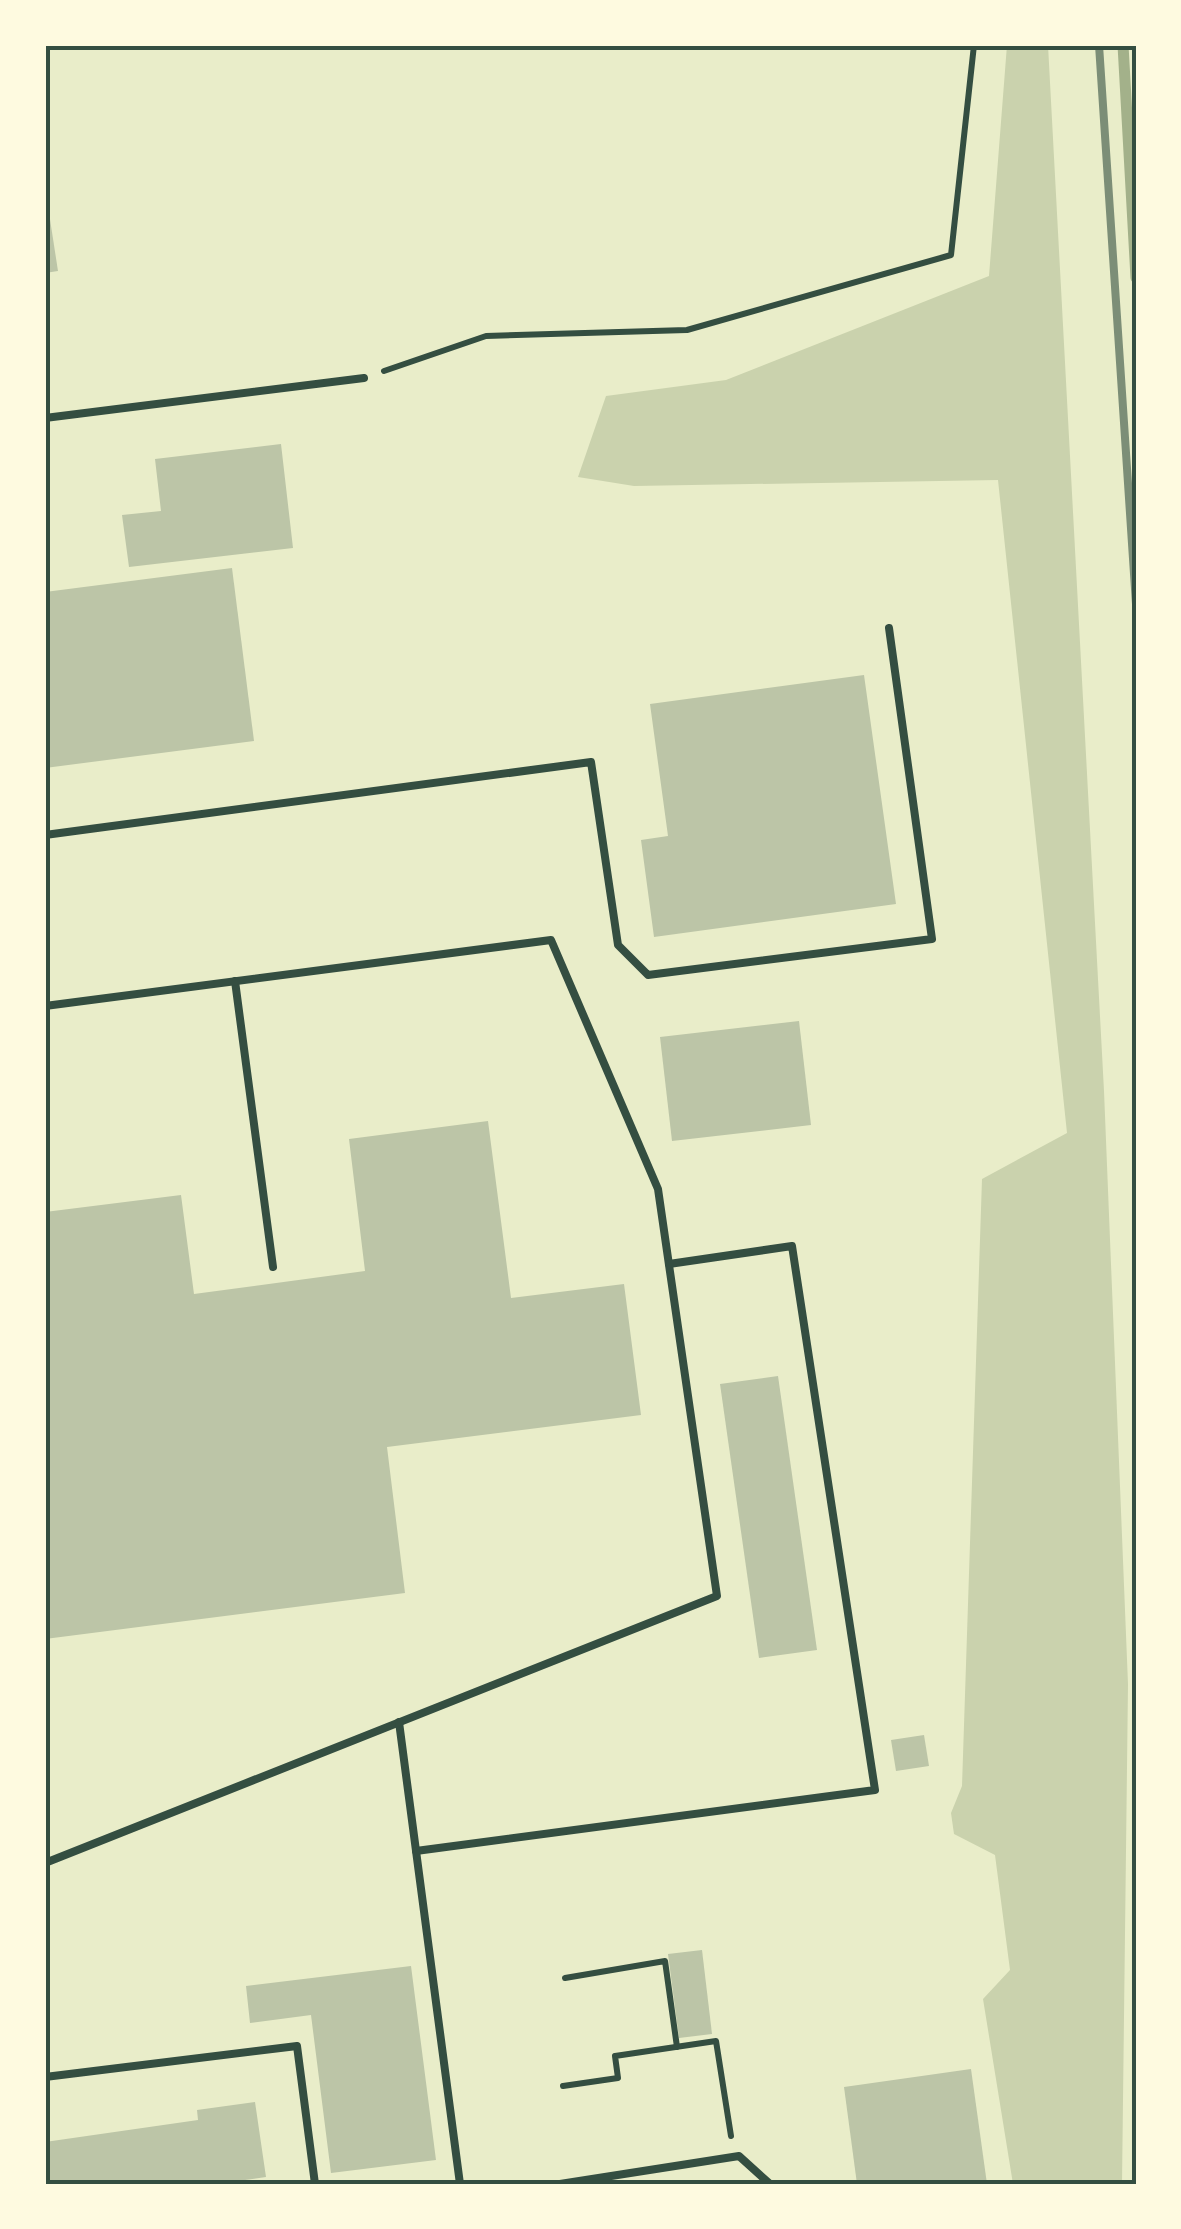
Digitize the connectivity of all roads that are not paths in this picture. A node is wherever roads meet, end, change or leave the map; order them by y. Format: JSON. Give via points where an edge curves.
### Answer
{"nodes":[{"id":1,"x":364,"y":378,"type":"road end"},
{"id":2,"x":45,"y":418,"type":"edge"},
{"id":3,"x":888,"y":628,"type":"dead end"},
{"id":4,"x":45,"y":835,"type":"edge"},
{"id":5,"x":235,"y":981,"type":"junction"},
{"id":6,"x":45,"y":1006,"type":"edge"},
{"id":7,"x":669,"y":1264,"type":"junction"},
{"id":8,"x":273,"y":1268,"type":"dead end"},
{"id":9,"x":400,"y":1722,"type":"junction"},
{"id":10,"x":416,"y":1851,"type":"junction"},
{"id":11,"x":45,"y":1862,"type":"edge"},
{"id":12,"x":45,"y":2077,"type":"edge"},
{"id":13,"x":618,"y":2180,"type":"edge"},
{"id":14,"x":315,"y":2184,"type":"edge"},
{"id":15,"x":460,"y":2184,"type":"edge"},
{"id":16,"x":560,"y":2184,"type":"edge"},
{"id":17,"x":770,"y":2184,"type":"edge"}],
"edges":[{"from":1,"to":2,"type":"lane"},
{"from":3,"to":4,"type":"lane","via":[[932,940],[648,975],[618,945],[592,762]]},
{"from":5,"to":6,"type":"lane"},
{"from":5,"to":7,"type":"lane","via":[[551,940],[658,1189]]},
{"from":5,"to":8,"type":"lane"},
{"from":7,"to":9,"type":"lane","via":[[717,1596]]},
{"from":7,"to":10,"type":"lane","via":[[792,1246],[875,1790]]},
{"from":9,"to":10,"type":"lane"},
{"from":9,"to":11,"type":"lane"},
{"from":10,"to":15,"type":"lane"},
{"from":12,"to":14,"type":"lane","via":[[297,2046]]},
{"from":13,"to":16,"type":"lane"},
{"from":13,"to":17,"type":"lane","via":[[739,2156]]}]}
